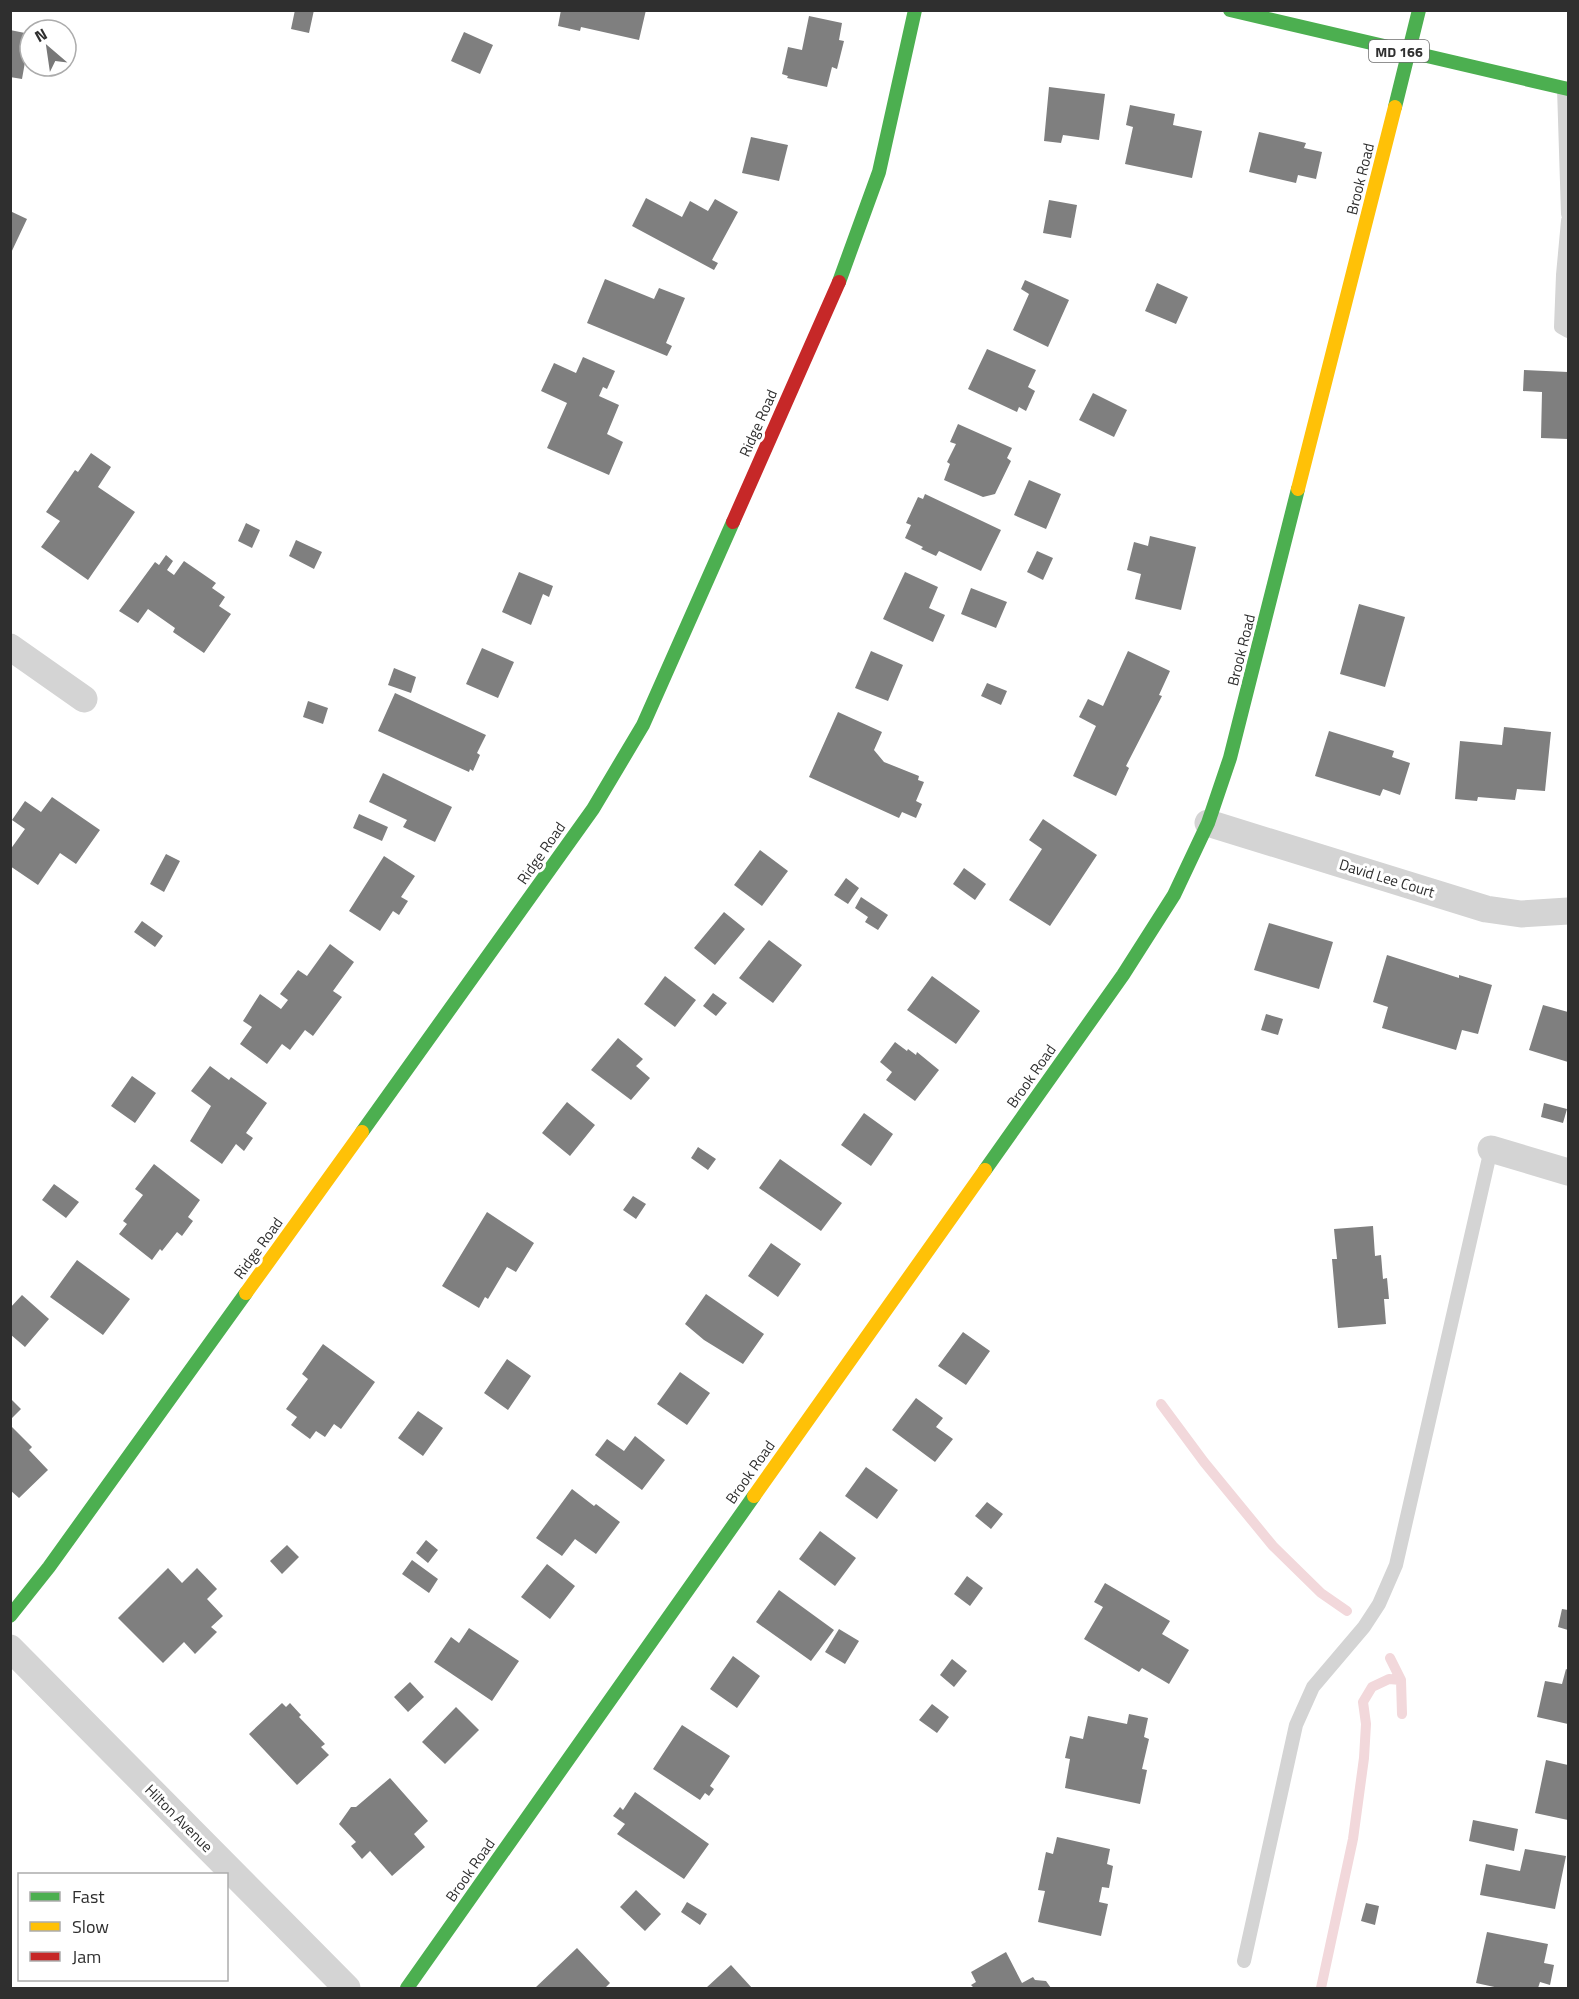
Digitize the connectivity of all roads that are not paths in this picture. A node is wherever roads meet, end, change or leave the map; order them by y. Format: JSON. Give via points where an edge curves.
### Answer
{"nodes":[{"id":1,"x":915,"y":10,"type":"edge"},
{"id":2,"x":1230,"y":10,"type":"edge"},
{"id":3,"x":1419,"y":10,"type":"edge"},
{"id":4,"x":1409,"y":54,"type":"junction"},
{"id":5,"x":1566,"y":89,"type":"edge"},
{"id":6,"x":1569,"y":214,"type":"edge"},
{"id":7,"x":1569,"y":221,"type":"edge"},
{"id":8,"x":1569,"y":331,"type":"edge"},
{"id":9,"x":10,"y":647,"type":"edge"},
{"id":10,"x":84,"y":699,"type":"dead end"},
{"id":11,"x":1208,"y":823,"type":"junction"},
{"id":12,"x":1569,"y":911,"type":"edge"},
{"id":13,"x":1491,"y":1149,"type":"joint"},
{"id":14,"x":1569,"y":1172,"type":"edge"},
{"id":15,"x":10,"y":1616,"type":"edge"},
{"id":16,"x":10,"y":1648,"type":"edge"},
{"id":17,"x":1244,"y":1961,"type":"dead end"},
{"id":18,"x":346,"y":1989,"type":"edge"},
{"id":19,"x":407,"y":1989,"type":"edge"}],
"edges":[{"from":1,"to":15,"type":"street","name":"Ridge Road","via":[[879,172],[847,263],[643,725],[593,809],[535,891]]},
{"from":2,"to":4,"type":"street","number":"MD 166"},
{"from":3,"to":4,"type":"street","name":"Brook Road"},
{"from":4,"to":5,"type":"street","number":"MD 166"},
{"from":4,"to":11,"type":"street","name":"Brook Road","via":[[1230,758]]},
{"from":5,"to":6,"type":"lane"},
{"from":7,"to":8,"type":"lane","via":[[1561,327]]},
{"from":9,"to":10,"type":"street"},
{"from":11,"to":12,"type":"street","name":"David Lee Court","via":[[1486,909],[1521,914]]},
{"from":11,"to":19,"type":"street","name":"Brook Road","via":[[1174,895],[1123,975]]},
{"from":13,"to":14,"type":"street"},
{"from":13,"to":17,"type":"lane","via":[[1396,1565],[1369,1619],[1312,1687],[1296,1725]]},
{"from":16,"to":18,"type":"street","name":"Hilton Avenue"}]}
